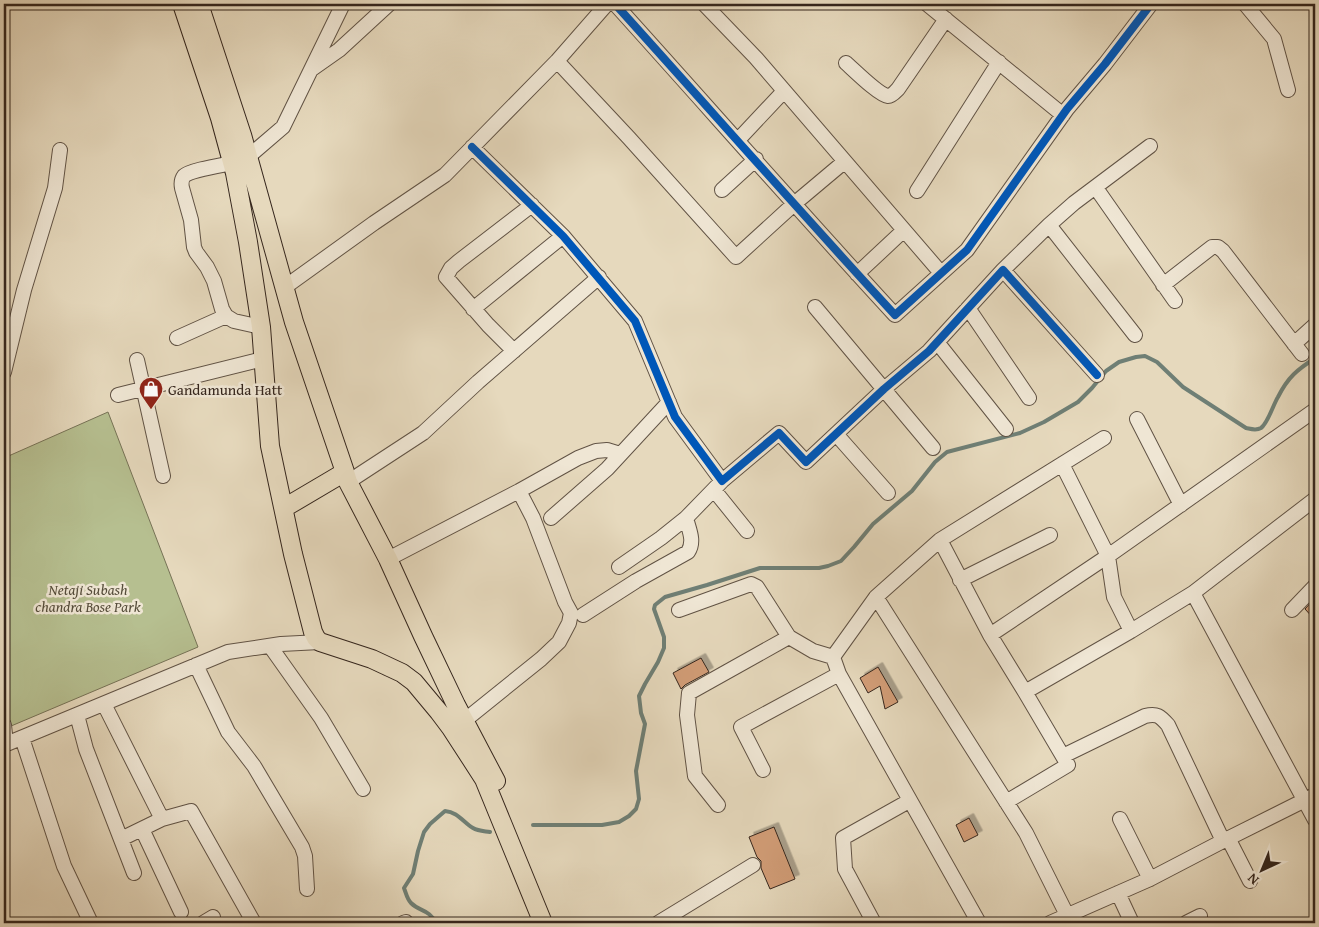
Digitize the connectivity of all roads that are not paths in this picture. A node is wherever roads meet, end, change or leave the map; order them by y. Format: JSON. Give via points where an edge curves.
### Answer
{"nodes":[{"id":1,"x":182,"y":4,"type":"edge"},
{"id":2,"x":199,"y":4,"type":"edge"},
{"id":3,"x":343,"y":4,"type":"edge"},
{"id":4,"x":389,"y":4,"type":"edge"},
{"id":5,"x":607,"y":4,"type":"edge"},
{"id":6,"x":614,"y":4,"type":"edge"},
{"id":7,"x":704,"y":4,"type":"edge"},
{"id":8,"x":927,"y":4,"type":"edge"},
{"id":9,"x":1245,"y":4,"type":"edge"},
{"id":10,"x":1144,"y":6,"type":"edge"},
{"id":11,"x":946,"y":19,"type":"junction"},
{"id":12,"x":557,"y":61,"type":"junction"},
{"id":13,"x":998,"y":62,"type":"junction"},
{"id":14,"x":846,"y":63,"type":"dead end"},
{"id":15,"x":311,"y":70,"type":"junction"},
{"id":16,"x":1288,"y":90,"type":"dead end"},
{"id":17,"x":784,"y":91,"type":"junction"},
{"id":18,"x":1063,"y":115,"type":"junction"},
{"id":19,"x":738,"y":140,"type":"junction"},
{"id":20,"x":1150,"y":146,"type":"dead end"},
{"id":21,"x":472,"y":147,"type":"junction"},
{"id":22,"x":60,"y":150,"type":"dead end"},
{"id":23,"x":756,"y":159,"type":"junction"},
{"id":24,"x":240,"y":160,"type":"junction"},
{"id":25,"x":844,"y":162,"type":"junction"},
{"id":26,"x":1096,"y":188,"type":"junction"},
{"id":27,"x":722,"y":190,"type":"dead end"},
{"id":28,"x":917,"y":191,"type":"dead end"},
{"id":29,"x":794,"y":204,"type":"junction"},
{"id":30,"x":532,"y":205,"type":"junction"},
{"id":31,"x":1049,"y":225,"type":"junction"},
{"id":32,"x":904,"y":230,"type":"junction"},
{"id":33,"x":563,"y":236,"type":"junction"},
{"id":34,"x":1003,"y":270,"type":"junction"},
{"id":35,"x":941,"y":273,"type":"junction"},
{"id":36,"x":857,"y":274,"type":"junction"},
{"id":37,"x":599,"y":277,"type":"junction"},
{"id":38,"x":1163,"y":285,"type":"junction"},
{"id":39,"x":285,"y":287,"type":"junction"},
{"id":40,"x":1175,"y":301,"type":"dead end"},
{"id":41,"x":815,"y":306,"type":"dead end"},
{"id":42,"x":968,"y":308,"type":"junction"},
{"id":43,"x":474,"y":309,"type":"junction"},
{"id":44,"x":226,"y":316,"type":"junction"},
{"id":45,"x":1315,"y":325,"type":"edge"},
{"id":46,"x":261,"y":327,"type":"junction"},
{"id":47,"x":1135,"y":335,"type":"dead end"},
{"id":48,"x":177,"y":338,"type":"dead end"},
{"id":49,"x":937,"y":342,"type":"junction"},
{"id":50,"x":514,"y":351,"type":"junction"},
{"id":51,"x":262,"y":359,"type":"junction"},
{"id":52,"x":137,"y":360,"type":"dead end"},
{"id":53,"x":4,"y":372,"type":"edge"},
{"id":54,"x":1097,"y":375,"type":"dead end"},
{"id":55,"x":143,"y":388,"type":"junction"},
{"id":56,"x":884,"y":389,"type":"junction"},
{"id":57,"x":118,"y":395,"type":"dead end"},
{"id":58,"x":1029,"y":398,"type":"dead end"},
{"id":59,"x":669,"y":402,"type":"junction"},
{"id":60,"x":1315,"y":410,"type":"edge"},
{"id":61,"x":1137,"y":419,"type":"dead end"},
{"id":62,"x":1006,"y":429,"type":"dead end"},
{"id":63,"x":836,"y":434,"type":"junction"},
{"id":64,"x":1104,"y":438,"type":"dead end"},
{"id":65,"x":933,"y":448,"type":"dead end"},
{"id":66,"x":620,"y":454,"type":"junction"},
{"id":67,"x":1062,"y":464,"type":"junction"},
{"id":68,"x":163,"y":476,"type":"dead end"},
{"id":69,"x":346,"y":477,"type":"junction"},
{"id":70,"x":718,"y":485,"type":"junction"},
{"id":71,"x":520,"y":491,"type":"junction"},
{"id":72,"x":888,"y":492,"type":"dead end"},
{"id":73,"x":1315,"y":500,"type":"edge"},
{"id":74,"x":1181,"y":505,"type":"junction"},
{"id":75,"x":284,"y":508,"type":"junction"},
{"id":76,"x":551,"y":518,"type":"dead end"},
{"id":77,"x":686,"y":518,"type":"junction"},
{"id":78,"x":747,"y":531,"type":"dead end"},
{"id":79,"x":1050,"y":535,"type":"dead end"},
{"id":80,"x":940,"y":540,"type":"junction"},
{"id":81,"x":1108,"y":556,"type":"junction"},
{"id":82,"x":388,"y":559,"type":"junction"},
{"id":83,"x":619,"y":567,"type":"dead end"},
{"id":84,"x":960,"y":580,"type":"junction"},
{"id":85,"x":1315,"y":586,"type":"edge"},
{"id":86,"x":1193,"y":593,"type":"junction"},
{"id":87,"x":876,"y":597,"type":"junction"},
{"id":88,"x":680,"y":610,"type":"dead end"},
{"id":89,"x":1292,"y":610,"type":"dead end"},
{"id":90,"x":583,"y":615,"type":"dead end"},
{"id":91,"x":1132,"y":631,"type":"junction"},
{"id":92,"x":990,"y":635,"type":"junction"},
{"id":93,"x":789,"y":637,"type":"junction"},
{"id":94,"x":320,"y":642,"type":"junction"},
{"id":95,"x":270,"y":646,"type":"junction"},
{"id":96,"x":833,"y":657,"type":"junction"},
{"id":97,"x":196,"y":666,"type":"junction"},
{"id":98,"x":838,"y":674,"type":"junction"},
{"id":99,"x":1026,"y":692,"type":"junction"},
{"id":100,"x":104,"y":704,"type":"junction"},
{"id":101,"x":77,"y":715,"type":"junction"},
{"id":102,"x":464,"y":720,"type":"junction"},
{"id":103,"x":4,"y":725,"type":"edge"},
{"id":104,"x":22,"y":738,"type":"junction"},
{"id":105,"x":5,"y":745,"type":"edge"},
{"id":106,"x":1063,"y":756,"type":"junction"},
{"id":107,"x":763,"y":770,"type":"dead end"},
{"id":108,"x":364,"y":789,"type":"dead end"},
{"id":109,"x":1310,"y":798,"type":"edge"},
{"id":110,"x":909,"y":801,"type":"junction"},
{"id":111,"x":1006,"y":802,"type":"junction"},
{"id":112,"x":718,"y":806,"type":"dead end"},
{"id":113,"x":162,"y":819,"type":"junction"},
{"id":114,"x":1120,"y":819,"type":"dead end"},
{"id":115,"x":1315,"y":820,"type":"edge"},
{"id":116,"x":142,"y":829,"type":"junction"},
{"id":117,"x":121,"y":839,"type":"junction"},
{"id":118,"x":1225,"y":840,"type":"junction"},
{"id":119,"x":753,"y":865,"type":"dead end"},
{"id":120,"x":134,"y":873,"type":"dead end"},
{"id":121,"x":1150,"y":879,"type":"junction"},
{"id":122,"x":1250,"y":881,"type":"dead end"},
{"id":123,"x":307,"y":889,"type":"dead end"},
{"id":124,"x":1118,"y":893,"type":"junction"},
{"id":125,"x":181,"y":912,"type":"dead end"},
{"id":126,"x":1067,"y":915,"type":"junction"},
{"id":127,"x":1200,"y":916,"type":"dead end"},
{"id":128,"x":91,"y":923,"type":"edge"},
{"id":129,"x":254,"y":923,"type":"edge"},
{"id":130,"x":543,"y":923,"type":"edge"},
{"id":131,"x":555,"y":923,"type":"edge"},
{"id":132,"x":658,"y":923,"type":"edge"},
{"id":133,"x":874,"y":923,"type":"edge"},
{"id":134,"x":979,"y":923,"type":"edge"},
{"id":135,"x":1050,"y":923,"type":"edge"},
{"id":136,"x":1132,"y":923,"type":"edge"},
{"id":137,"x":1186,"y":923,"type":"edge"}],
"edges":[{"from":1,"to":24,"type":"main road","via":[[220,118]]},
{"from":2,"to":24,"type":"main road"},
{"from":3,"to":15,"type":"street"},
{"from":4,"to":15,"type":"street","via":[[339,50]]},
{"from":5,"to":12,"type":"street"},
{"from":6,"to":19,"type":"street"},
{"from":7,"to":17,"type":"street"},
{"from":8,"to":11,"type":"street"},
{"from":9,"to":16,"type":"street","via":[[1274,39]]},
{"from":10,"to":18,"type":"street","via":[[1105,64]]},
{"from":11,"to":13,"type":"street"},
{"from":11,"to":14,"type":"street","via":[[898,89],[888,96]]},
{"from":12,"to":21,"type":"street"},
{"from":12,"to":29,"type":"street","via":[[736,257]]},
{"from":13,"to":18,"type":"street"},
{"from":13,"to":28,"type":"street"},
{"from":15,"to":24,"type":"street","via":[[283,127]]},
{"from":17,"to":19,"type":"street"},
{"from":17,"to":25,"type":"street"},
{"from":18,"to":35,"type":"street","via":[[967,250]]},
{"from":19,"to":23,"type":"street"},
{"from":20,"to":26,"type":"street"},
{"from":21,"to":30,"type":"street"},
{"from":21,"to":39,"type":"street","via":[[445,175]]},
{"from":22,"to":53,"type":"street","via":[[55,188],[24,290]]},
{"from":23,"to":27,"type":"street"},
{"from":23,"to":29,"type":"street"},
{"from":24,"to":39,"type":"main road"},
{"from":24,"to":44,"type":"street","via":[[188,173],[181,182],[194,247],[214,281]]},
{"from":24,"to":46,"type":"main road"},
{"from":25,"to":29,"type":"street"},
{"from":25,"to":32,"type":"street"},
{"from":26,"to":31,"type":"street"},
{"from":26,"to":38,"type":"street"},
{"from":29,"to":36,"type":"street"},
{"from":30,"to":33,"type":"street"},
{"from":30,"to":43,"type":"street","via":[[451,268],[446,277]]},
{"from":31,"to":34,"type":"street"},
{"from":31,"to":47,"type":"street"},
{"from":32,"to":35,"type":"street"},
{"from":32,"to":36,"type":"street"},
{"from":33,"to":37,"type":"street"},
{"from":33,"to":43,"type":"street"},
{"from":34,"to":42,"type":"street"},
{"from":34,"to":54,"type":"street"},
{"from":35,"to":36,"type":"street","via":[[894,314]]},
{"from":37,"to":50,"type":"street"},
{"from":37,"to":59,"type":"street","via":[[635,321]]},
{"from":38,"to":40,"type":"street"},
{"from":38,"to":45,"type":"street","via":[[1212,246],[1218,247],[1298,349]]},
{"from":39,"to":69,"type":"main road"},
{"from":41,"to":56,"type":"street"},
{"from":42,"to":49,"type":"street"},
{"from":42,"to":58,"type":"street"},
{"from":43,"to":50,"type":"street"},
{"from":44,"to":46,"type":"street"},
{"from":44,"to":48,"type":"street"},
{"from":46,"to":51,"type":"main road"},
{"from":49,"to":56,"type":"street"},
{"from":49,"to":62,"type":"street"},
{"from":50,"to":69,"type":"street","via":[[423,433]]},
{"from":51,"to":55,"type":"street"},
{"from":51,"to":75,"type":"main road","via":[[270,446]]},
{"from":52,"to":55,"type":"street"},
{"from":55,"to":57,"type":"street"},
{"from":55,"to":68,"type":"street"},
{"from":56,"to":63,"type":"street"},
{"from":56,"to":65,"type":"street"},
{"from":59,"to":66,"type":"street"},
{"from":59,"to":70,"type":"street"},
{"from":60,"to":74,"type":"street"},
{"from":61,"to":74,"type":"street"},
{"from":63,"to":70,"type":"street","via":[[806,462],[779,433]]},
{"from":63,"to":72,"type":"street"},
{"from":64,"to":67,"type":"street"},
{"from":66,"to":71,"type":"street","via":[[596,450]]},
{"from":66,"to":76,"type":"street"},
{"from":67,"to":80,"type":"street"},
{"from":67,"to":81,"type":"street"},
{"from":69,"to":75,"type":"main road"},
{"from":69,"to":82,"type":"main road"},
{"from":70,"to":77,"type":"street"},
{"from":70,"to":78,"type":"street"},
{"from":71,"to":82,"type":"street"},
{"from":71,"to":102,"type":"street","via":[[571,613],[569,623],[559,642],[541,659]]},
{"from":73,"to":86,"type":"street"},
{"from":74,"to":81,"type":"street"},
{"from":75,"to":94,"type":"main road","via":[[310,621]]},
{"from":77,"to":83,"type":"street"},
{"from":77,"to":90,"type":"street","via":[[692,540],[688,552]]},
{"from":79,"to":84,"type":"street"},
{"from":80,"to":84,"type":"street"},
{"from":80,"to":87,"type":"street"},
{"from":81,"to":91,"type":"street","via":[[1114,597]]},
{"from":81,"to":92,"type":"street"},
{"from":82,"to":102,"type":"main road"},
{"from":84,"to":92,"type":"street"},
{"from":85,"to":89,"type":"street"},
{"from":86,"to":91,"type":"street"},
{"from":86,"to":109,"type":"street"},
{"from":87,"to":96,"type":"street"},
{"from":87,"to":111,"type":"street"},
{"from":88,"to":93,"type":"street","via":[[751,584],[758,587]]},
{"from":91,"to":99,"type":"street"},
{"from":92,"to":99,"type":"street"},
{"from":93,"to":96,"type":"street","via":[[813,651]]},
{"from":93,"to":112,"type":"street","via":[[689,693],[688,715],[695,776]]},
{"from":94,"to":95,"type":"street"},
{"from":94,"to":130,"type":"main road","via":[[402,673],[440,712],[484,779]]},
{"from":95,"to":97,"type":"street","via":[[228,652]]},
{"from":95,"to":108,"type":"street","via":[[321,718]]},
{"from":96,"to":98,"type":"street"},
{"from":97,"to":100,"type":"street"},
{"from":97,"to":123,"type":"street","via":[[228,732],[254,766],[302,847]]},
{"from":98,"to":107,"type":"street","via":[[741,727]]},
{"from":98,"to":110,"type":"street"},
{"from":99,"to":106,"type":"street"},
{"from":100,"to":101,"type":"street"},
{"from":100,"to":113,"type":"street"},
{"from":101,"to":104,"type":"street"},
{"from":101,"to":117,"type":"street","via":[[86,749]]},
{"from":102,"to":131,"type":"main road","via":[[493,773]]},
{"from":103,"to":105,"type":"street"},
{"from":104,"to":105,"type":"street"},
{"from":104,"to":128,"type":"street","via":[[64,866]]},
{"from":106,"to":111,"type":"street","via":[[1068,765]]},
{"from":106,"to":118,"type":"street","via":[[1145,716],[1154,714],[1160,717],[1168,724]]},
{"from":109,"to":115,"type":"street"},
{"from":109,"to":118,"type":"street"},
{"from":110,"to":133,"type":"street","via":[[843,838],[845,869]]},
{"from":110,"to":134,"type":"street"},
{"from":111,"to":126,"type":"street","via":[[1026,833]]},
{"from":113,"to":116,"type":"street"},
{"from":113,"to":129,"type":"street","via":[[191,811]]},
{"from":114,"to":121,"type":"street"},
{"from":116,"to":117,"type":"street"},
{"from":116,"to":125,"type":"street"},
{"from":117,"to":120,"type":"street"},
{"from":118,"to":121,"type":"street"},
{"from":118,"to":122,"type":"street"},
{"from":119,"to":132,"type":"street"},
{"from":121,"to":124,"type":"street"},
{"from":124,"to":126,"type":"street"},
{"from":124,"to":136,"type":"street"},
{"from":126,"to":135,"type":"street"},
{"from":127,"to":137,"type":"street"}]}
